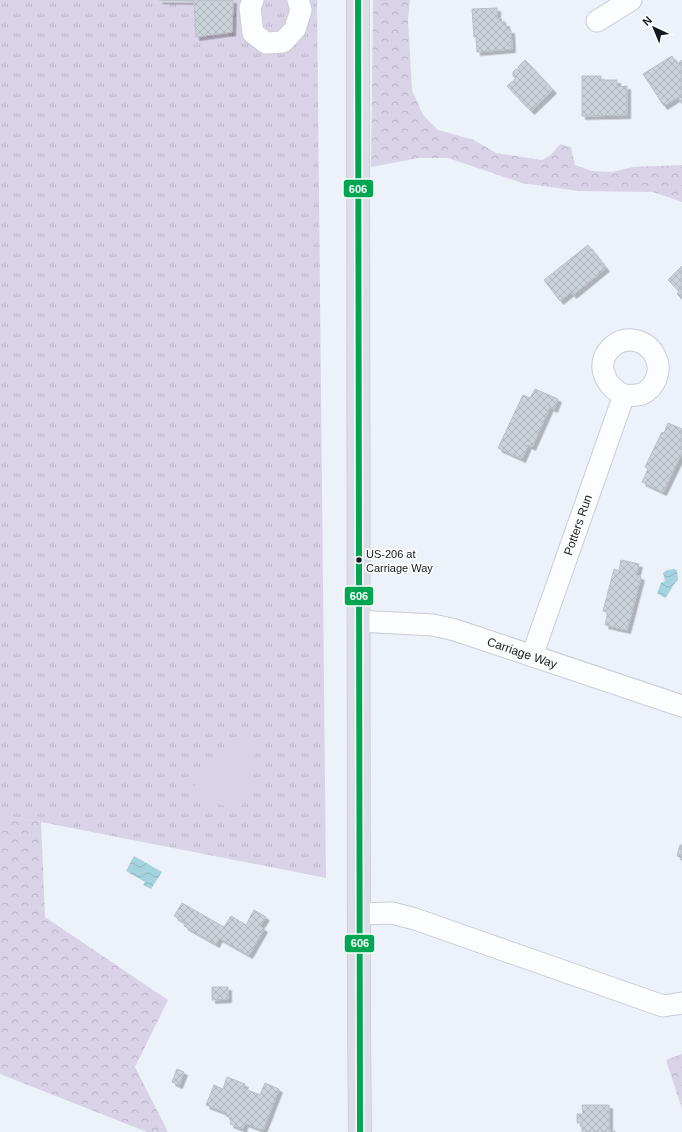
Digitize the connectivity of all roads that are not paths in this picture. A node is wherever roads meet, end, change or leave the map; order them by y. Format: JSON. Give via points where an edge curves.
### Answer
{"nodes":[{"id":1,"x":253,"y":0,"type":"edge"},
{"id":2,"x":298,"y":0,"type":"edge"},
{"id":3,"x":358,"y":0,"type":"edge"},
{"id":4,"x":631,"y":0,"type":"edge"},
{"id":5,"x":597,"y":21,"type":"dead end"},
{"id":6,"x":624,"y":395,"type":"dead end"},
{"id":7,"x":358,"y":621,"type":"junction"},
{"id":8,"x":532,"y":656,"type":"junction"},
{"id":9,"x":682,"y":706,"type":"edge"},
{"id":10,"x":359,"y":914,"type":"junction"},
{"id":11,"x":682,"y":1003,"type":"edge"},
{"id":12,"x":360,"y":1132,"type":"edge"}],
"edges":[{"from":1,"to":2,"type":"street","via":[[250,8],[252,33],[266,43],[283,42],[295,30],[301,10]]},
{"from":3,"to":7,"type":"highway"},
{"from":4,"to":5,"type":"street"},
{"from":6,"to":8,"type":"street","name":"Potters Run"},
{"from":7,"to":8,"type":"street","name":"Carriage Way","via":[[433,625]]},
{"from":7,"to":10,"type":"highway"},
{"from":8,"to":9,"type":"street","name":"Carriage Way"},
{"from":10,"to":11,"type":"street","via":[[392,913],[415,919],[663,1006]]},
{"from":10,"to":12,"type":"highway"}]}
